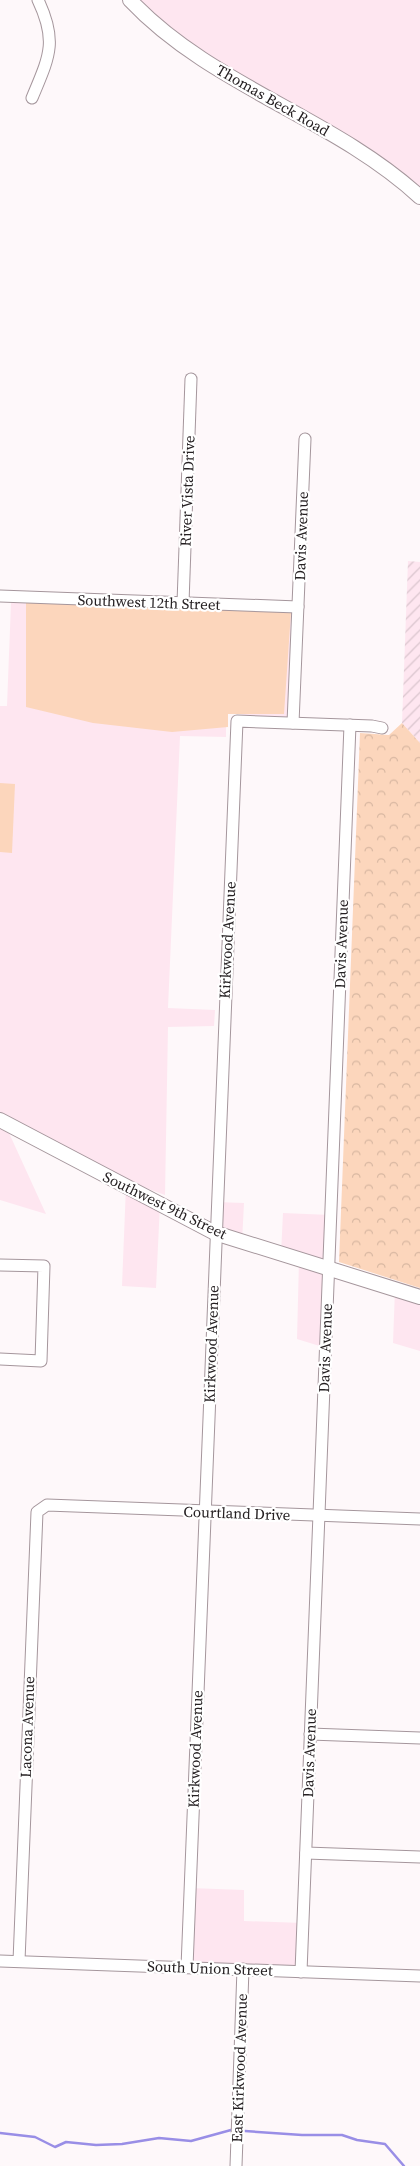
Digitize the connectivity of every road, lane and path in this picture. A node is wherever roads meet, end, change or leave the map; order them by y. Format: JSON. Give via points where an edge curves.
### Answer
{"nodes":[{"id":1,"x":38,"y":0,"type":"edge"},
{"id":2,"x":130,"y":0,"type":"edge"},
{"id":3,"x":32,"y":98,"type":"dead end"},
{"id":4,"x":420,"y":197,"type":"edge"},
{"id":5,"x":191,"y":379,"type":"dead end"},
{"id":6,"x":305,"y":439,"type":"dead end"},
{"id":7,"x":0,"y":596,"type":"edge"},
{"id":8,"x":184,"y":603,"type":"junction"},
{"id":9,"x":298,"y":607,"type":"junction"},
{"id":10,"x":293,"y":723,"type":"junction"},
{"id":11,"x":350,"y":725,"type":"junction"},
{"id":12,"x":382,"y":728,"type":"dead end"},
{"id":13,"x":1,"y":1119,"type":"edge"},
{"id":14,"x":215,"y":1233,"type":"junction"},
{"id":15,"x":0,"y":1265,"type":"edge"},
{"id":16,"x":328,"y":1269,"type":"junction"},
{"id":17,"x":420,"y":1297,"type":"edge"},
{"id":18,"x":0,"y":1359,"type":"edge"},
{"id":19,"x":54,"y":1506,"type":"joint"},
{"id":20,"x":204,"y":1512,"type":"junction"},
{"id":21,"x":319,"y":1516,"type":"junction"},
{"id":22,"x":420,"y":1519,"type":"edge"},
{"id":23,"x":310,"y":1734,"type":"junction"},
{"id":24,"x":420,"y":1738,"type":"edge"},
{"id":25,"x":306,"y":1853,"type":"junction"},
{"id":26,"x":420,"y":1857,"type":"edge"},
{"id":27,"x":0,"y":1960,"type":"edge"},
{"id":28,"x":19,"y":1961,"type":"junction"},
{"id":29,"x":187,"y":1967,"type":"junction"},
{"id":30,"x":243,"y":1970,"type":"junction"},
{"id":31,"x":301,"y":1972,"type":"junction"},
{"id":32,"x":420,"y":1976,"type":"edge"},
{"id":33,"x":236,"y":2166,"type":"edge"}],
"edges":[{"from":1,"to":3,"type":"street","via":[[47,20],[50,48]]},
{"from":2,"to":4,"type":"main road","name":"Thomas Beck Road","via":[[173,39],[202,59],[362,152]]},
{"from":5,"to":8,"type":"street","name":"River Vista Drive"},
{"from":6,"to":9,"type":"street","name":"Davis Avenue"},
{"from":7,"to":8,"type":"street","name":"Southwest 12th Street"},
{"from":8,"to":9,"type":"street","name":"Southwest 12th Street"},
{"from":9,"to":10,"type":"street","name":"Davis Avenue"},
{"from":10,"to":11,"type":"street"},
{"from":10,"to":14,"type":"street","name":"Kirkwood Avenue","via":[[237,721]]},
{"from":11,"to":12,"type":"street"},
{"from":11,"to":16,"type":"street","name":"Davis Avenue"},
{"from":13,"to":14,"type":"main road","name":"Southwest 9th Street"},
{"from":14,"to":16,"type":"main road","name":"Southwest 9th Street"},
{"from":14,"to":20,"type":"street","name":"Kirkwood Avenue"},
{"from":15,"to":18,"type":"street","via":[[44,1266],[41,1361]]},
{"from":16,"to":17,"type":"main road","name":"Southwest 9th Street"},
{"from":16,"to":21,"type":"street","name":"Davis Avenue"},
{"from":19,"to":20,"type":"street","name":"Courtland Drive"},
{"from":19,"to":28,"type":"street","name":"Lacona Avenue","via":[[42,1507],[35,1517]]},
{"from":20,"to":21,"type":"street","name":"Courtland Drive"},
{"from":20,"to":29,"type":"street","name":"Kirkwood Avenue"},
{"from":21,"to":22,"type":"street","name":"Courtland Drive"},
{"from":21,"to":23,"type":"street","name":"Davis Avenue"},
{"from":23,"to":24,"type":"street"},
{"from":23,"to":25,"type":"street","name":"Davis Avenue"},
{"from":25,"to":26,"type":"street"},
{"from":25,"to":31,"type":"street","name":"Davis Avenue"},
{"from":27,"to":28,"type":"street","name":"South Union Street"},
{"from":28,"to":29,"type":"street","name":"South Union Street"},
{"from":29,"to":30,"type":"street","name":"South Union Street"},
{"from":30,"to":31,"type":"street","name":"South Union Street"},
{"from":30,"to":33,"type":"street","name":"East Kirkwood Avenue"},
{"from":31,"to":32,"type":"street","name":"South Union Street"}]}
